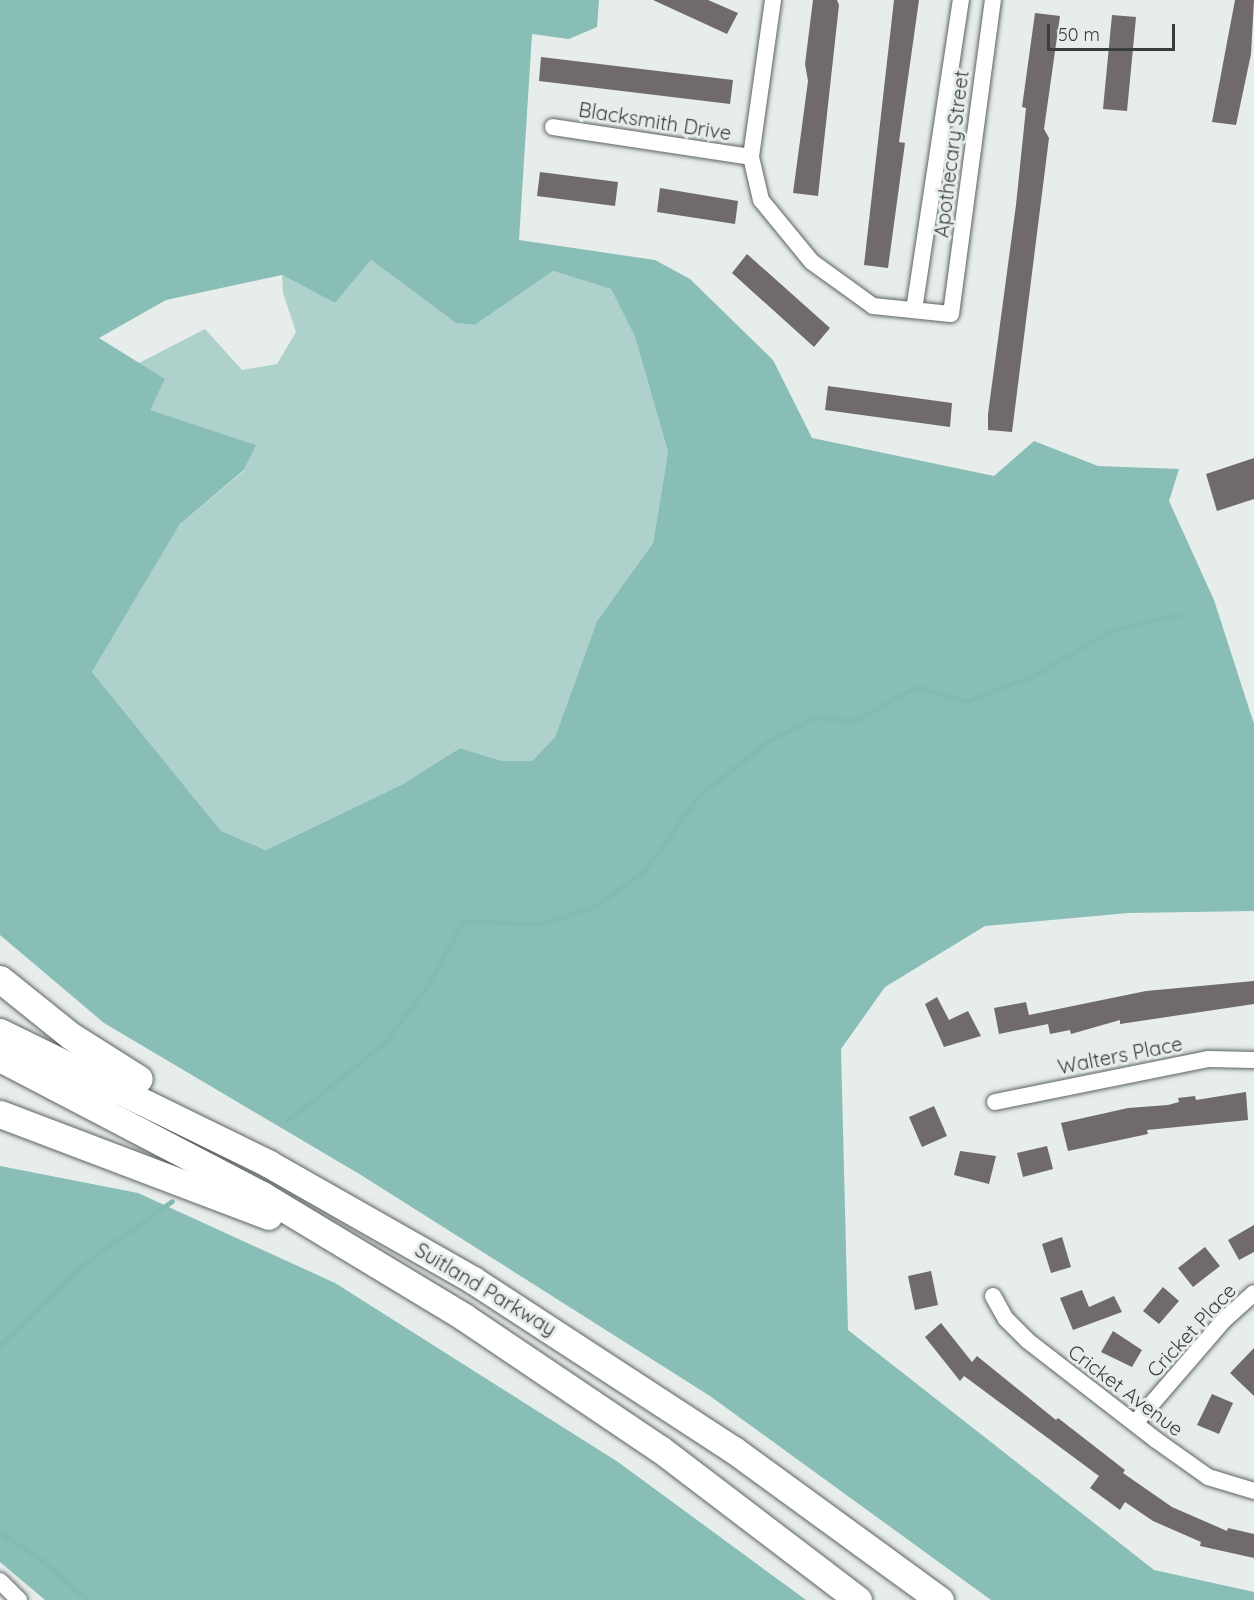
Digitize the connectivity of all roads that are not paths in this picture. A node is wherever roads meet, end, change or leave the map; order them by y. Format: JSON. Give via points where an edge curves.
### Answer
{"nodes":[{"id":1,"x":772,"y":0,"type":"edge"},
{"id":2,"x":961,"y":0,"type":"edge"},
{"id":3,"x":993,"y":0,"type":"edge"},
{"id":4,"x":553,"y":127,"type":"dead end"},
{"id":5,"x":751,"y":157,"type":"junction"},
{"id":6,"x":914,"y":310,"type":"junction"},
{"id":7,"x":0,"y":979,"type":"edge"},
{"id":8,"x":0,"y":1032,"type":"edge"},
{"id":9,"x":0,"y":1058,"type":"edge"},
{"id":10,"x":1254,"y":1060,"type":"edge"},
{"id":11,"x":996,"y":1102,"type":"dead end"},
{"id":12,"x":0,"y":1114,"type":"edge"},
{"id":13,"x":308,"y":1185,"type":"junction"},
{"id":14,"x":1254,"y":1293,"type":"edge"},
{"id":15,"x":429,"y":1294,"type":"junction"},
{"id":16,"x":993,"y":1296,"type":"dead end"},
{"id":17,"x":1136,"y":1422,"type":"junction"},
{"id":18,"x":1254,"y":1491,"type":"edge"},
{"id":19,"x":0,"y":1581,"type":"edge"},
{"id":20,"x":19,"y":1600,"type":"edge"},
{"id":21,"x":858,"y":1600,"type":"edge"},
{"id":22,"x":940,"y":1600,"type":"edge"}],
"edges":[{"from":1,"to":5,"type":"street"},
{"from":2,"to":6,"type":"street","name":"Apothecary Street"},
{"from":3,"to":6,"type":"street","name":"Apothecary Street","via":[[951,314]]},
{"from":4,"to":5,"type":"street","name":"Blacksmith Drive"},
{"from":5,"to":6,"type":"street","via":[[761,200],[812,262],[873,306]]},
{"from":7,"to":13,"type":"highway","via":[[93,1051],[229,1126]]},
{"from":8,"to":13,"type":"highway","name":"Suitland Parkway","via":[[122,1089]]},
{"from":9,"to":15,"type":"highway","name":"Suitland Parkway","via":[[202,1162]]},
{"from":10,"to":11,"type":"street","name":"Walters Place","via":[[1209,1059]]},
{"from":12,"to":15,"type":"highway","via":[[240,1204],[336,1254]]},
{"from":13,"to":22,"type":"highway","name":"Suitland Parkway","via":[[473,1280],[632,1380],[786,1486]]},
{"from":14,"to":17,"type":"street","name":"Cricket Place","via":[[1224,1320]]},
{"from":15,"to":21,"type":"highway","name":"Suitland Parkway","via":[[660,1449]]},
{"from":16,"to":17,"type":"street","name":"Cricket Avenue","via":[[1006,1319],[1028,1341]]},
{"from":17,"to":18,"type":"street","name":"Cricket Avenue","via":[[1208,1477]]},
{"from":19,"to":20,"type":"street"}]}
